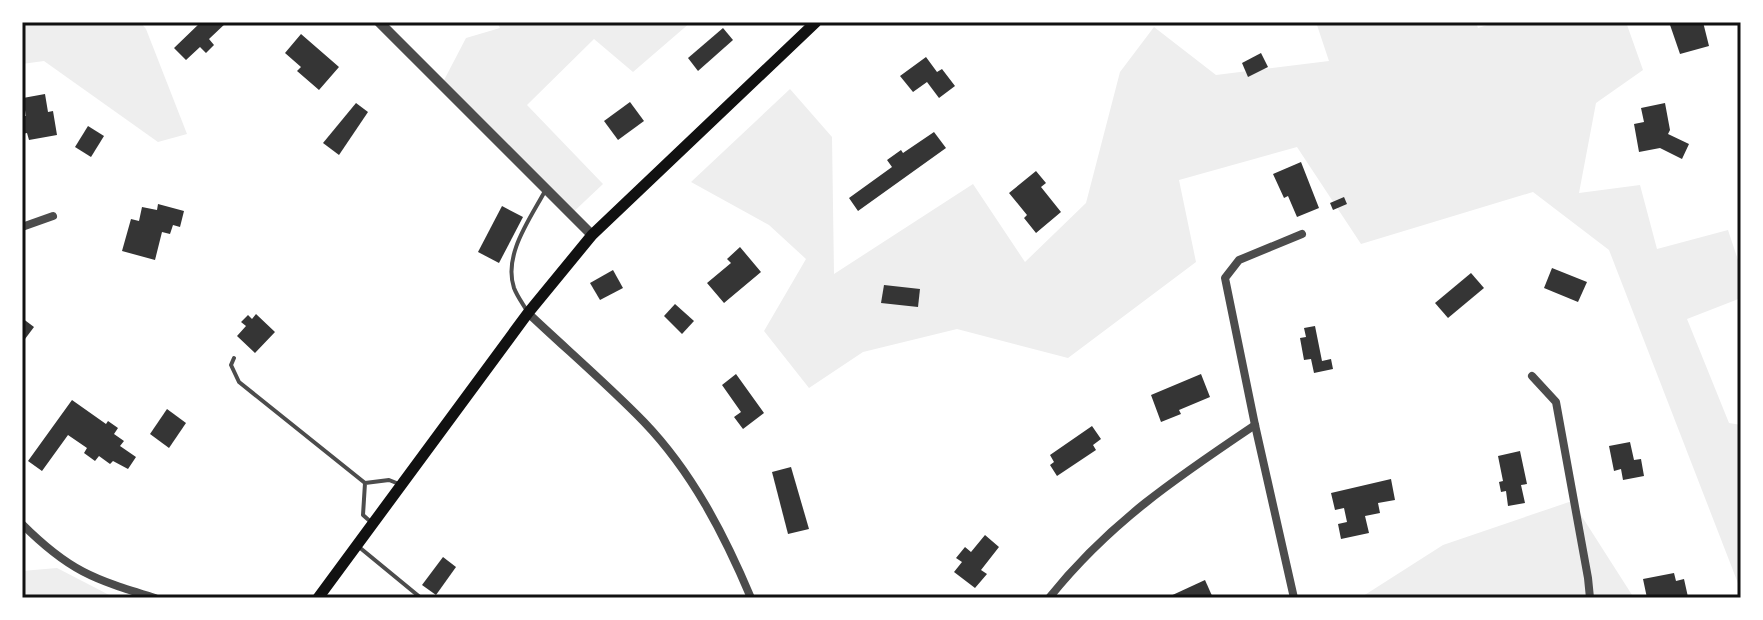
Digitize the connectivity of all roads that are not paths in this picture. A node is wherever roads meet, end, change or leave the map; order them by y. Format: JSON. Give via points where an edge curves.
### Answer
{"nodes":[{"id":1,"x":379,"y":22,"type":"edge"},
{"id":2,"x":816,"y":22,"type":"edge"},
{"id":3,"x":547,"y":189,"type":"junction"},
{"id":4,"x":53,"y":216,"type":"dead end"},
{"id":5,"x":22,"y":227,"type":"edge"},
{"id":6,"x":1302,"y":234,"type":"dead end"},
{"id":7,"x":592,"y":235,"type":"junction"},
{"id":8,"x":528,"y":313,"type":"junction"},
{"id":9,"x":234,"y":358,"type":"dead end"},
{"id":10,"x":1532,"y":376,"type":"dead end"},
{"id":11,"x":1255,"y":425,"type":"junction"},
{"id":12,"x":365,"y":483,"type":"junction"},
{"id":13,"x":401,"y":484,"type":"junction"},
{"id":14,"x":22,"y":524,"type":"edge"},
{"id":15,"x":372,"y":524,"type":"junction"},
{"id":16,"x":357,"y":545,"type":"junction"},
{"id":17,"x":155,"y":598,"type":"edge"},
{"id":18,"x":318,"y":598,"type":"edge"},
{"id":19,"x":421,"y":598,"type":"edge"},
{"id":20,"x":751,"y":598,"type":"edge"},
{"id":21,"x":1049,"y":598,"type":"edge"},
{"id":22,"x":1294,"y":598,"type":"edge"},
{"id":23,"x":1590,"y":598,"type":"edge"}],
"edges":[{"from":1,"to":3,"type":"street"},
{"from":2,"to":7,"type":"main road"},
{"from":3,"to":7,"type":"street"},
{"from":3,"to":8,"type":"lane","via":[[515,250],[514,288]]},
{"from":4,"to":5,"type":"street"},
{"from":6,"to":11,"type":"street","via":[[1239,260],[1225,278]]},
{"from":7,"to":8,"type":"main road"},
{"from":8,"to":13,"type":"main road"},
{"from":8,"to":20,"type":"street","via":[[669,452],[707,506]]},
{"from":9,"to":12,"type":"lane","via":[[231,365],[239,382]]},
{"from":10,"to":23,"type":"street","via":[[1556,402]]},
{"from":11,"to":21,"type":"street","via":[[1120,522]]},
{"from":11,"to":22,"type":"street"},
{"from":12,"to":13,"type":"lane"},
{"from":12,"to":15,"type":"lane","via":[[363,515]]},
{"from":13,"to":15,"type":"main road"},
{"from":14,"to":17,"type":"street","via":[[65,563],[97,580]]},
{"from":15,"to":16,"type":"main road"},
{"from":16,"to":18,"type":"main road"},
{"from":16,"to":19,"type":"lane"}]}
